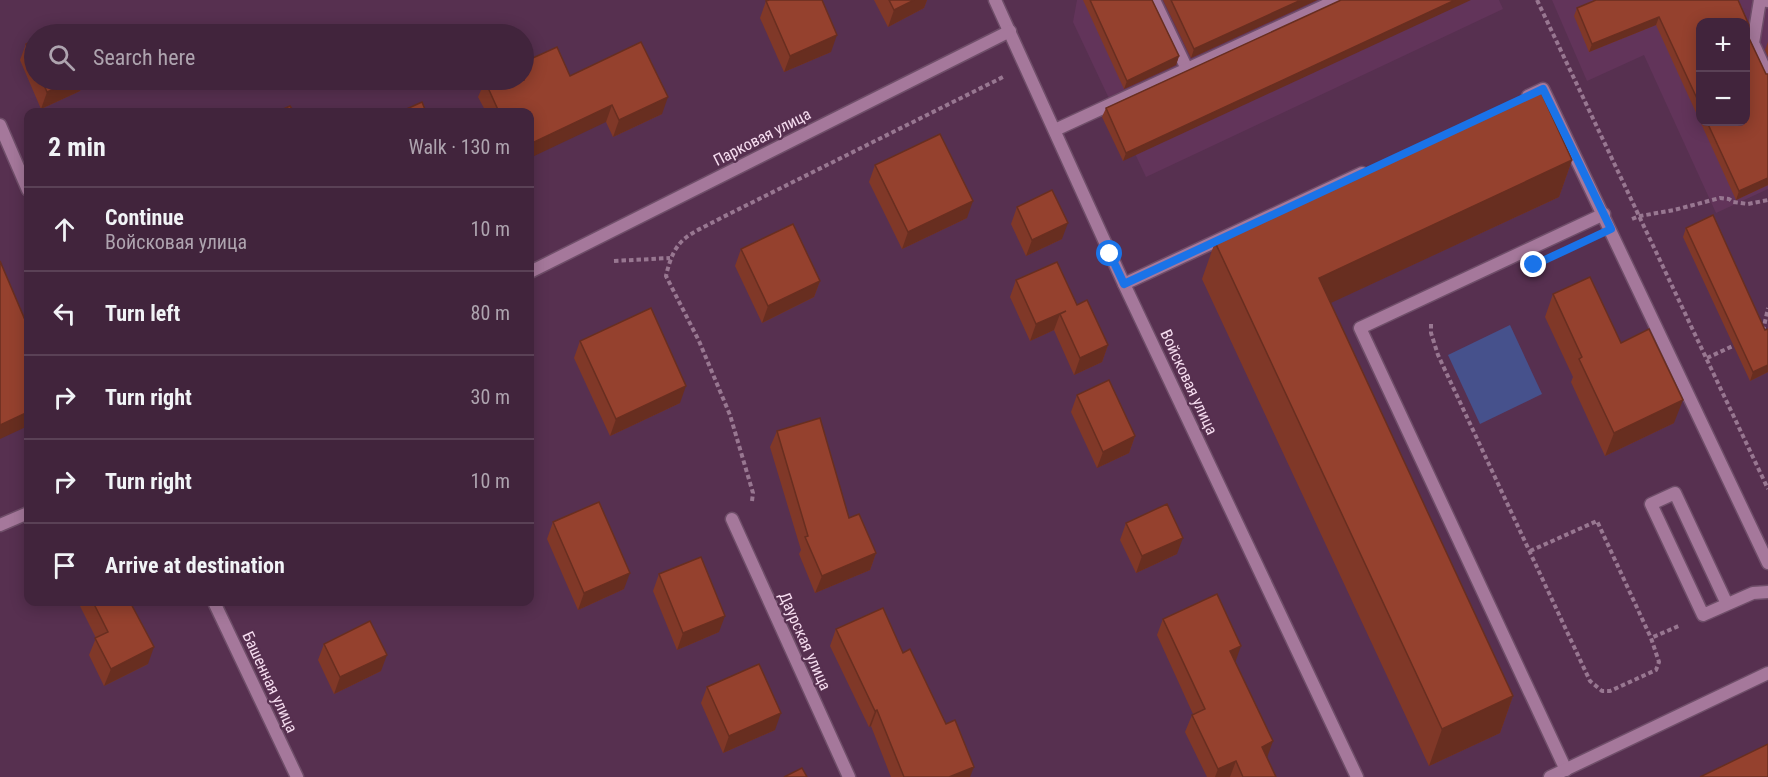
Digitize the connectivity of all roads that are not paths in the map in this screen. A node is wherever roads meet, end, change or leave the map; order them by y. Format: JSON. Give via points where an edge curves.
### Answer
{"nodes":[{"id":1,"x":995,"y":0,"type":"edge"},
{"id":2,"x":1154,"y":0,"type":"edge"},
{"id":3,"x":1337,"y":0,"type":"edge"},
{"id":4,"x":1760,"y":0,"type":"edge"},
{"id":5,"x":1768,"y":1,"type":"edge"},
{"id":6,"x":1010,"y":32,"type":"junction"},
{"id":7,"x":1188,"y":69,"type":"junction"},
{"id":8,"x":1768,"y":76,"type":"edge"},
{"id":9,"x":1522,"y":99,"type":"edge"},
{"id":10,"x":0,"y":125,"type":"edge"},
{"id":11,"x":1055,"y":130,"type":"junction"},
{"id":12,"x":1371,"y":170,"type":"edge"},
{"id":13,"x":24,"y":181,"type":"edge"},
{"id":14,"x":1604,"y":214,"type":"junction"},
{"id":15,"x":534,"y":270,"type":"edge"},
{"id":16,"x":1124,"y":284,"type":"junction"},
{"id":17,"x":24,"y":515,"type":"edge"},
{"id":18,"x":732,"y":519,"type":"dead end"},
{"id":19,"x":0,"y":525,"type":"edge"},
{"id":20,"x":1768,"y":563,"type":"edge"},
{"id":21,"x":1768,"y":592,"type":"edge"},
{"id":22,"x":1727,"y":604,"type":"junction"},
{"id":23,"x":216,"y":606,"type":"edge"},
{"id":24,"x":1768,"y":673,"type":"edge"},
{"id":25,"x":1566,"y":770,"type":"junction"},
{"id":26,"x":297,"y":777,"type":"edge"},
{"id":27,"x":849,"y":777,"type":"edge"},
{"id":28,"x":1357,"y":777,"type":"edge"},
{"id":29,"x":1550,"y":777,"type":"edge"}],
"edges":[{"from":1,"to":6,"type":"street","name":"Войсковая улица"},
{"from":2,"to":7,"type":"street"},
{"from":3,"to":7,"type":"street"},
{"from":4,"to":5,"type":"street"},
{"from":4,"to":8,"type":"street","via":[[1753,43]]},
{"from":6,"to":11,"type":"street","name":"Войсковая улица"},
{"from":6,"to":15,"type":"street","name":"Парковая улица"},
{"from":7,"to":11,"type":"street"},
{"from":9,"to":14,"type":"street","via":[[1543,89]]},
{"from":10,"to":13,"type":"street"},
{"from":11,"to":16,"type":"street","name":"Войсковая улица"},
{"from":12,"to":16,"type":"street"},
{"from":14,"to":20,"type":"street"},
{"from":14,"to":25,"type":"street","via":[[1360,328]]},
{"from":16,"to":28,"type":"street","name":"Войсковая улица"},
{"from":17,"to":19,"type":"street"},
{"from":18,"to":27,"type":"street","name":"Даурская улица"},
{"from":21,"to":22,"type":"street","via":[[1753,593]]},
{"from":22,"to":22,"type":"street","via":[[1703,615],[1651,504],[1676,493]]},
{"from":23,"to":26,"type":"street","name":"Башенная улица"},
{"from":24,"to":25,"type":"street"},
{"from":25,"to":29,"type":"street"}]}
